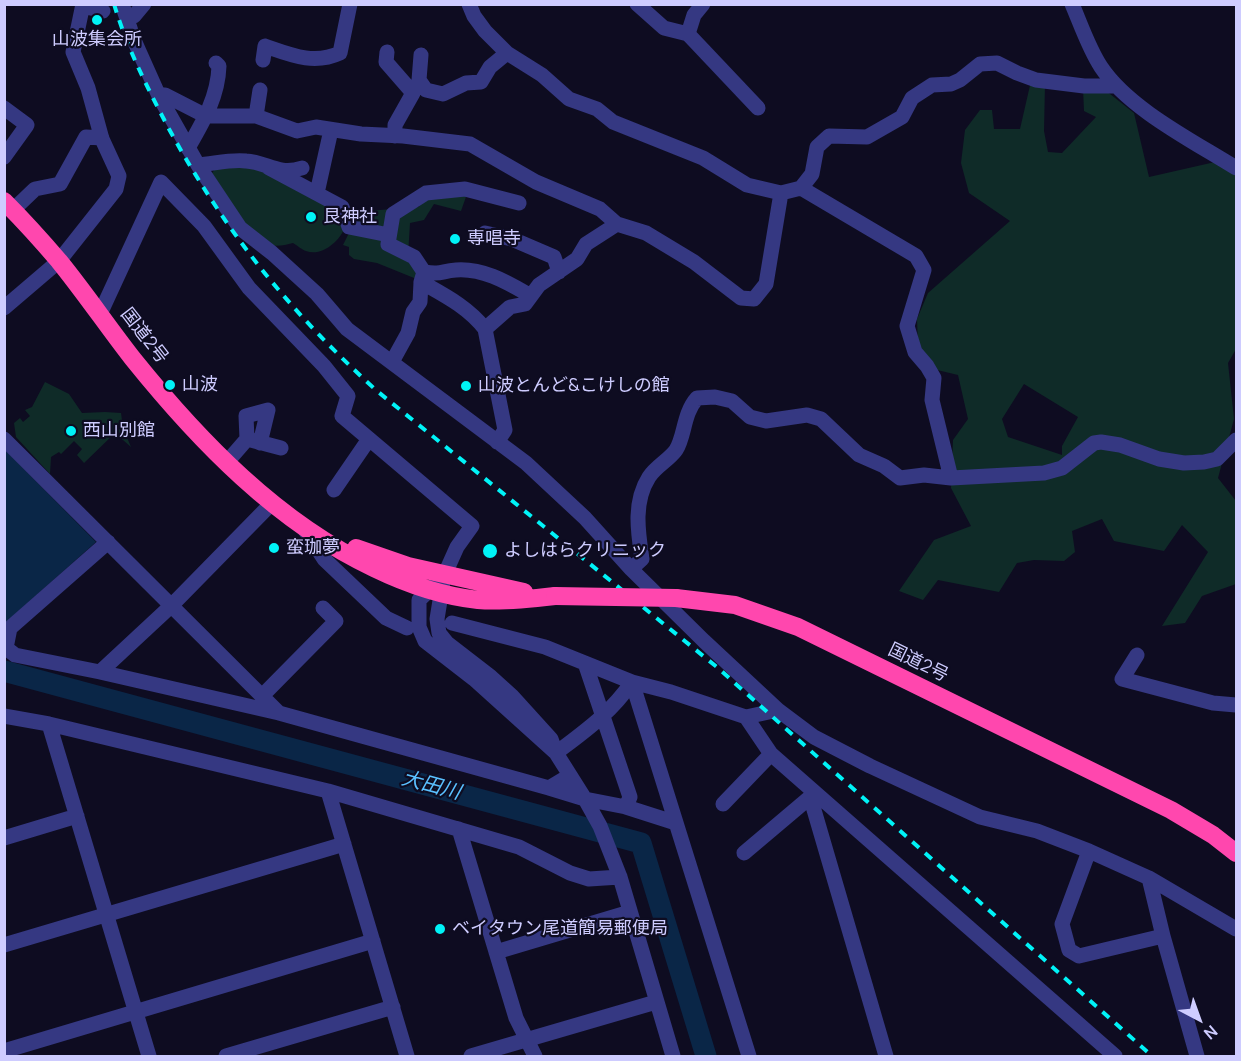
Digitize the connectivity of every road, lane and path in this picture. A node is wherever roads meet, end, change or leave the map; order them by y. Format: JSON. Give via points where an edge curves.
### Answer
{"nodes":[{"id":1,"x":144,"y":4,"type":"edge"},
{"id":2,"x":350,"y":4,"type":"edge"},
{"id":3,"x":470,"y":4,"type":"edge"},
{"id":4,"x":637,"y":4,"type":"edge"},
{"id":5,"x":702,"y":4,"type":"edge"},
{"id":6,"x":1072,"y":4,"type":"edge"},
{"id":7,"x":83,"y":5,"type":"edge"},
{"id":8,"x":103,"y":11,"type":"dead end"},
{"id":9,"x":124,"y":11,"type":"edge"},
{"id":10,"x":688,"y":34,"type":"junction"},
{"id":11,"x":387,"y":52,"type":"dead end"},
{"id":12,"x":507,"y":53,"type":"junction"},
{"id":13,"x":421,"y":55,"type":"dead end"},
{"id":14,"x":263,"y":60,"type":"dead end"},
{"id":15,"x":216,"y":63,"type":"dead end"},
{"id":16,"x":1115,"y":86,"type":"junction"},
{"id":17,"x":260,"y":90,"type":"dead end"},
{"id":18,"x":159,"y":96,"type":"junction"},
{"id":19,"x":4,"y":108,"type":"edge"},
{"id":20,"x":758,"y":108,"type":"dead end"},
{"id":21,"x":206,"y":116,"type":"junction"},
{"id":22,"x":256,"y":116,"type":"junction"},
{"id":23,"x":331,"y":130,"type":"junction"},
{"id":24,"x":395,"y":136,"type":"junction"},
{"id":25,"x":102,"y":138,"type":"junction"},
{"id":26,"x":188,"y":148,"type":"junction"},
{"id":27,"x":4,"y":158,"type":"edge"},
{"id":28,"x":198,"y":165,"type":"junction"},
{"id":29,"x":269,"y":168,"type":"junction"},
{"id":30,"x":302,"y":168,"type":"dead end"},
{"id":31,"x":1236,"y":168,"type":"edge"},
{"id":32,"x":801,"y":188,"type":"junction"},
{"id":33,"x":317,"y":193,"type":"junction"},
{"id":34,"x":781,"y":193,"type":"junction"},
{"id":35,"x":519,"y":203,"type":"dead end"},
{"id":36,"x":9,"y":205,"type":"edge"},
{"id":37,"x":617,"y":224,"type":"junction"},
{"id":38,"x":485,"y":233,"type":"dead end"},
{"id":39,"x":389,"y":235,"type":"junction"},
{"id":40,"x":59,"y":261,"type":"junction"},
{"id":41,"x":559,"y":272,"type":"junction"},
{"id":42,"x":422,"y":277,"type":"junction"},
{"id":43,"x":531,"y":296,"type":"junction"},
{"id":44,"x":4,"y":308,"type":"edge"},
{"id":45,"x":100,"y":314,"type":"junction"},
{"id":46,"x":485,"y":329,"type":"junction"},
{"id":47,"x":392,"y":362,"type":"junction"},
{"id":48,"x":4,"y":439,"type":"edge"},
{"id":49,"x":369,"y":439,"type":"junction"},
{"id":50,"x":1236,"y":440,"type":"edge"},
{"id":51,"x":497,"y":442,"type":"junction"},
{"id":52,"x":281,"y":448,"type":"dead end"},
{"id":53,"x":227,"y":462,"type":"junction"},
{"id":54,"x":951,"y":478,"type":"junction"},
{"id":55,"x":258,"y":490,"type":"junction"},
{"id":56,"x":334,"y":490,"type":"dead end"},
{"id":57,"x":272,"y":503,"type":"junction"},
{"id":58,"x":302,"y":526,"type":"junction"},
{"id":59,"x":108,"y":542,"type":"junction"},
{"id":60,"x":631,"y":569,"type":"junction"},
{"id":61,"x":438,"y":586,"type":"junction"},
{"id":62,"x":171,"y":606,"type":"junction"},
{"id":63,"x":323,"y":608,"type":"dead end"},
{"id":64,"x":452,"y":623,"type":"dead end"},
{"id":65,"x":407,"y":628,"type":"dead end"},
{"id":66,"x":1137,"y":655,"type":"dead end"},
{"id":67,"x":585,"y":663,"type":"junction"},
{"id":68,"x":100,"y":672,"type":"junction"},
{"id":69,"x":632,"y":682,"type":"junction"},
{"id":70,"x":262,"y":696,"type":"junction"},
{"id":71,"x":1236,"y":705,"type":"edge"},
{"id":72,"x":778,"y":710,"type":"junction"},
{"id":73,"x":279,"y":713,"type":"junction"},
{"id":74,"x":4,"y":716,"type":"edge"},
{"id":75,"x":604,"y":717,"type":"junction"},
{"id":76,"x":746,"y":717,"type":"junction"},
{"id":77,"x":50,"y":724,"type":"junction"},
{"id":78,"x":555,"y":753,"type":"junction"},
{"id":79,"x":771,"y":754,"type":"junction"},
{"id":80,"x":569,"y":776,"type":"junction"},
{"id":81,"x":549,"y":788,"type":"junction"},
{"id":82,"x":328,"y":791,"type":"junction"},
{"id":83,"x":815,"y":793,"type":"junction"},
{"id":84,"x":586,"y":800,"type":"junction"},
{"id":85,"x":723,"y":804,"type":"dead end"},
{"id":86,"x":626,"y":807,"type":"junction"},
{"id":87,"x":77,"y":816,"type":"junction"},
{"id":88,"x":676,"y":823,"type":"junction"},
{"id":89,"x":459,"y":829,"type":"junction"},
{"id":90,"x":4,"y":838,"type":"edge"},
{"id":91,"x":344,"y":844,"type":"junction"},
{"id":92,"x":1089,"y":851,"type":"junction"},
{"id":93,"x":744,"y":852,"type":"dead end"},
{"id":94,"x":1236,"y":853,"type":"edge"},
{"id":95,"x":620,"y":877,"type":"junction"},
{"id":96,"x":1149,"y":878,"type":"junction"},
{"id":97,"x":630,"y":912,"type":"junction"},
{"id":98,"x":106,"y":915,"type":"junction"},
{"id":99,"x":1236,"y":929,"type":"edge"},
{"id":100,"x":1163,"y":936,"type":"junction"},
{"id":101,"x":373,"y":941,"type":"junction"},
{"id":102,"x":4,"y":945,"type":"edge"},
{"id":103,"x":496,"y":952,"type":"junction"},
{"id":104,"x":656,"y":1002,"type":"junction"},
{"id":105,"x":393,"y":1007,"type":"junction"},
{"id":106,"x":135,"y":1012,"type":"junction"},
{"id":107,"x":527,"y":1039,"type":"junction"},
{"id":108,"x":4,"y":1051,"type":"edge"},
{"id":109,"x":148,"y":1056,"type":"edge"},
{"id":110,"x":226,"y":1056,"type":"edge"},
{"id":111,"x":408,"y":1056,"type":"edge"},
{"id":112,"x":471,"y":1056,"type":"edge"},
{"id":113,"x":535,"y":1056,"type":"edge"},
{"id":114,"x":673,"y":1056,"type":"edge"},
{"id":115,"x":749,"y":1056,"type":"edge"},
{"id":116,"x":886,"y":1056,"type":"edge"},
{"id":117,"x":1115,"y":1056,"type":"edge"},
{"id":118,"x":1197,"y":1056,"type":"edge"}],
"edges":[{"from":1,"to":9,"type":"street","via":[[134,16]]},
{"from":2,"to":14,"type":"street","via":[[340,53],[328,59],[305,59],[266,46]]},
{"from":3,"to":12,"type":"street","via":[[485,31]]},
{"from":4,"to":10,"type":"street","via":[[664,28]]},
{"from":5,"to":10,"type":"street"},
{"from":6,"to":16,"type":"street","via":[[1100,65]]},
{"from":7,"to":8,"type":"street"},
{"from":7,"to":25,"type":"street","via":[[73,52]]},
{"from":9,"to":18,"type":"street"},
{"from":10,"to":20,"type":"street"},
{"from":11,"to":24,"type":"street","via":[[386,62],[413,93],[395,125]]},
{"from":12,"to":13,"type":"street","via":[[490,67],[481,82],[466,83],[443,94],[426,90],[419,81]]},
{"from":12,"to":34,"type":"street","via":[[542,75],[569,99],[597,109],[613,122],[703,158],[747,185]]},
{"from":15,"to":21,"type":"street","via":[[218,84]]},
{"from":16,"to":31,"type":"street","via":[[1135,104]]},
{"from":16,"to":32,"type":"street","via":[[1036,80],[997,63],[980,64],[951,84],[932,84],[912,98],[902,117],[867,137],[829,136],[817,147],[812,174]]},
{"from":17,"to":22,"type":"street"},
{"from":18,"to":21,"type":"street","via":[[165,95]]},
{"from":18,"to":26,"type":"street"},
{"from":19,"to":27,"type":"street","via":[[27,125]]},
{"from":21,"to":22,"type":"street"},
{"from":21,"to":26,"type":"street"},
{"from":22,"to":23,"type":"street","via":[[297,131],[316,127]]},
{"from":23,"to":24,"type":"street"},
{"from":23,"to":33,"type":"street"},
{"from":24,"to":37,"type":"street","via":[[470,144],[536,182],[600,209]]},
{"from":25,"to":36,"type":"street","via":[[86,138],[60,184],[35,189]]},
{"from":25,"to":40,"type":"street","via":[[119,177],[116,189]]},
{"from":26,"to":28,"type":"street"},
{"from":28,"to":29,"type":"street","via":[[247,160]]},
{"from":28,"to":47,"type":"street","via":[[240,228],[317,294],[347,329]]},
{"from":29,"to":30,"type":"street","via":[[292,172]]},
{"from":29,"to":33,"type":"street"},
{"from":32,"to":34,"type":"street"},
{"from":32,"to":54,"type":"street","via":[[916,256],[924,270],[907,326],[915,352],[934,378],[932,400]]},
{"from":33,"to":39,"type":"street","via":[[342,207],[349,227]]},
{"from":34,"to":37,"type":"street","via":[[766,284],[754,299],[741,298],[694,262],[646,233]]},
{"from":35,"to":39,"type":"street","via":[[465,189],[426,193],[393,214]]},
{"from":36,"to":40,"type":"highway","name":"国道2号"},
{"from":37,"to":41,"type":"street","via":[[586,244],[577,259]]},
{"from":38,"to":41,"type":"street","via":[[512,239],[554,257]]},
{"from":39,"to":42,"type":"street","via":[[388,244],[414,257]]},
{"from":40,"to":44,"type":"street"},
{"from":40,"to":45,"type":"highway","name":"国道2号"},
{"from":41,"to":43,"type":"street","via":[[539,285]]},
{"from":42,"to":43,"type":"street","via":[[457,270],[493,275]]},
{"from":42,"to":46,"type":"street","via":[[475,316]]},
{"from":42,"to":47,"type":"street","via":[[420,302]]},
{"from":43,"to":46,"type":"street","via":[[525,304],[510,308]]},
{"from":45,"to":49,"type":"street","via":[[161,182],[204,226],[249,288],[324,366],[348,396],[342,416]]},
{"from":45,"to":53,"type":"highway","name":"国道2号","via":[[186,422]]},
{"from":46,"to":51,"type":"street","via":[[505,430]]},
{"from":47,"to":51,"type":"street"},
{"from":48,"to":59,"type":"street"},
{"from":49,"to":56,"type":"street"},
{"from":49,"to":61,"type":"street","via":[[472,526]]},
{"from":50,"to":54,"type":"street","via":[[1217,459],[1204,462],[1159,459],[1101,442],[1094,443],[1062,468],[1044,473]]},
{"from":51,"to":60,"type":"street","via":[[526,463],[585,518]]},
{"from":52,"to":53,"type":"street","via":[[253,441]]},
{"from":53,"to":55,"type":"highway","name":"国道2号"},
{"from":54,"to":60,"type":"street","via":[[900,478],[859,455],[821,419],[807,415],[766,421],[750,417],[732,401],[697,398],[677,448],[650,476],[641,495],[637,526],[642,559]]},
{"from":55,"to":57,"type":"highway","name":"国道2号"},
{"from":55,"to":61,"type":"highway","name":"国道2号","via":[[338,540]]},
{"from":57,"to":58,"type":"highway","name":"国道2号"},
{"from":57,"to":62,"type":"street"},
{"from":58,"to":61,"type":"highway","name":"国道2号","via":[[368,566]]},
{"from":58,"to":65,"type":"street","via":[[324,559],[386,618]]},
{"from":59,"to":62,"type":"street"},
{"from":59,"to":68,"type":"street","via":[[10,628],[6,648],[15,655]]},
{"from":60,"to":72,"type":"street"},
{"from":61,"to":78,"type":"street","via":[[439,633],[512,696],[551,738]]},
{"from":61,"to":78,"type":"street","via":[[419,600],[419,627],[425,641],[474,679]]},
{"from":61,"to":94,"type":"highway","name":"国道2号","bridge":true,"via":[[478,600],[555,596],[676,598],[735,605],[798,627],[1171,810]]},
{"from":62,"to":68,"type":"street"},
{"from":62,"to":70,"type":"street"},
{"from":63,"to":70,"type":"street","via":[[336,621]]},
{"from":64,"to":67,"type":"street","via":[[545,647]]},
{"from":66,"to":71,"type":"street","via":[[1122,679],[1213,703]]},
{"from":67,"to":69,"type":"street"},
{"from":67,"to":75,"type":"street"},
{"from":68,"to":73,"type":"street"},
{"from":69,"to":75,"type":"street"},
{"from":69,"to":76,"type":"street"},
{"from":69,"to":88,"type":"street"},
{"from":70,"to":73,"type":"street"},
{"from":72,"to":76,"type":"street"},
{"from":72,"to":92,"type":"street","via":[[814,737],[980,817],[1037,831]]},
{"from":73,"to":81,"type":"street"},
{"from":74,"to":77,"type":"street"},
{"from":75,"to":78,"type":"street"},
{"from":75,"to":86,"type":"street","via":[[630,797]]},
{"from":76,"to":79,"type":"street"},
{"from":77,"to":82,"type":"street"},
{"from":77,"to":87,"type":"street"},
{"from":78,"to":80,"type":"street"},
{"from":79,"to":83,"type":"street"},
{"from":79,"to":85,"type":"street"},
{"from":80,"to":81,"type":"street"},
{"from":80,"to":84,"type":"street"},
{"from":81,"to":84,"type":"street"},
{"from":82,"to":89,"type":"street"},
{"from":82,"to":91,"type":"street"},
{"from":83,"to":93,"type":"street"},
{"from":83,"to":116,"type":"street","via":[[812,803]]},
{"from":83,"to":117,"type":"street"},
{"from":84,"to":86,"type":"street"},
{"from":84,"to":95,"type":"street"},
{"from":86,"to":88,"type":"street"},
{"from":87,"to":90,"type":"street"},
{"from":87,"to":98,"type":"street"},
{"from":88,"to":115,"type":"street"},
{"from":89,"to":95,"type":"street","via":[[519,847],[589,879]]},
{"from":89,"to":103,"type":"street"},
{"from":91,"to":98,"type":"street"},
{"from":91,"to":101,"type":"street"},
{"from":92,"to":96,"type":"street"},
{"from":92,"to":100,"type":"street","via":[[1062,924],[1069,950],[1079,956]]},
{"from":95,"to":97,"type":"street"},
{"from":96,"to":99,"type":"street"},
{"from":96,"to":100,"type":"street"},
{"from":97,"to":103,"type":"street"},
{"from":97,"to":104,"type":"street"},
{"from":98,"to":102,"type":"street"},
{"from":98,"to":106,"type":"street"},
{"from":100,"to":118,"type":"street"},
{"from":101,"to":105,"type":"street"},
{"from":101,"to":106,"type":"street"},
{"from":103,"to":107,"type":"street","via":[[516,1018]]},
{"from":104,"to":107,"type":"street"},
{"from":104,"to":114,"type":"street"},
{"from":105,"to":110,"type":"street"},
{"from":105,"to":111,"type":"street"},
{"from":106,"to":108,"type":"street"},
{"from":106,"to":109,"type":"street"},
{"from":107,"to":112,"type":"street"},
{"from":107,"to":113,"type":"street"}]}
